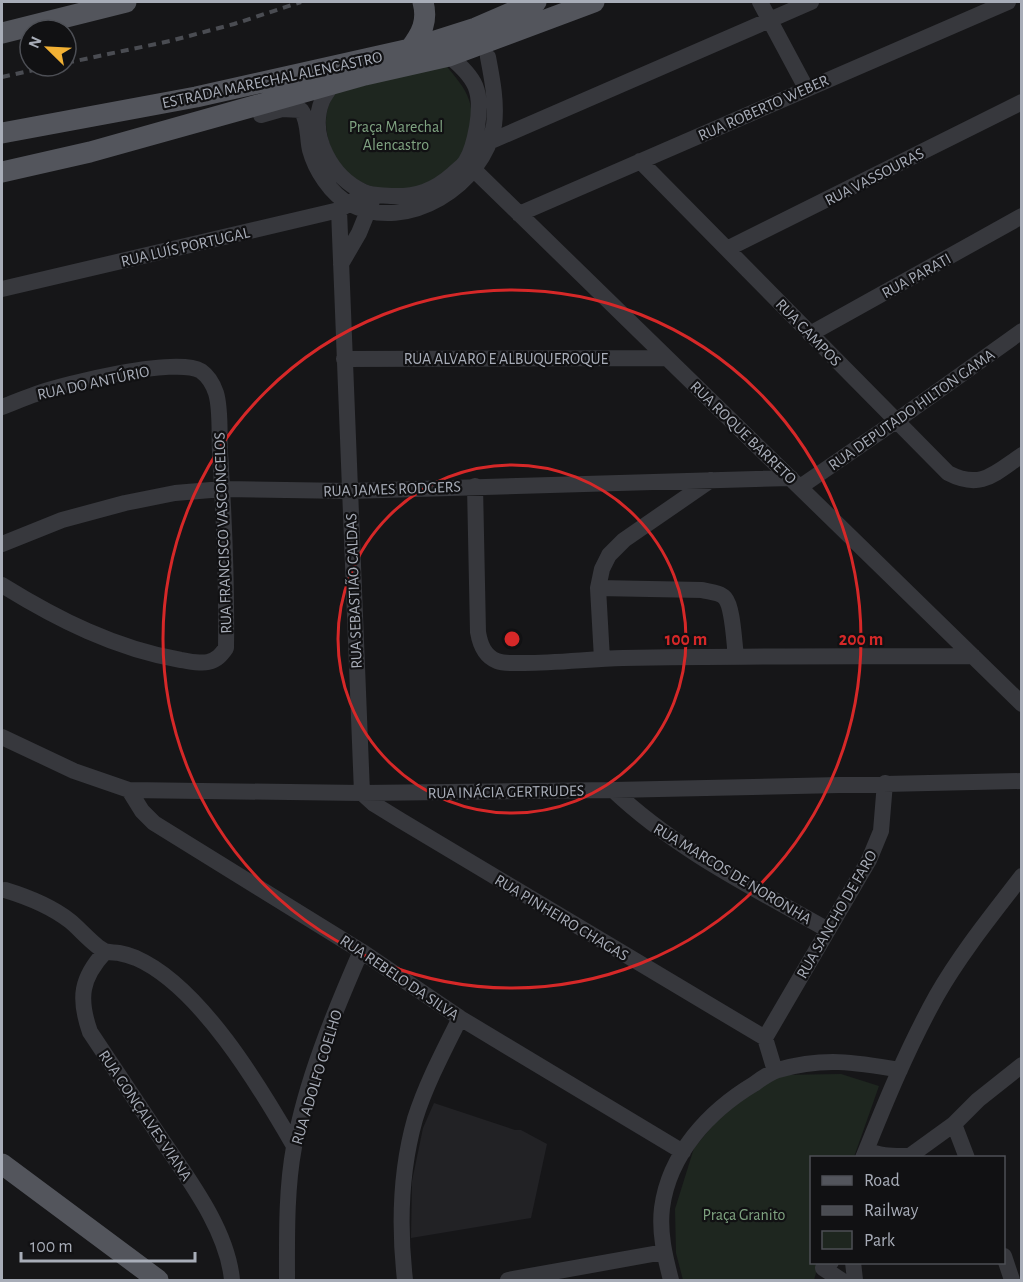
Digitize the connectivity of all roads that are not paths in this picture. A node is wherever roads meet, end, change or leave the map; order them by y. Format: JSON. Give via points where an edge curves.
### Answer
{"nodes":[{"id":1,"x":126,"y":2,"type":"edge"},
{"id":2,"x":423,"y":2,"type":"edge"},
{"id":3,"x":536,"y":2,"type":"edge"},
{"id":4,"x":594,"y":2,"type":"edge"},
{"id":5,"x":760,"y":2,"type":"edge"},
{"id":6,"x":811,"y":2,"type":"edge"},
{"id":7,"x":1008,"y":2,"type":"edge"},
{"id":8,"x":769,"y":18,"type":"junction"},
{"id":9,"x":2,"y":33,"type":"edge"},
{"id":10,"x":508,"y":34,"type":"junction"},
{"id":11,"x":410,"y":49,"type":"junction"},
{"id":12,"x":450,"y":56,"type":"junction"},
{"id":13,"x":488,"y":57,"type":"junction"},
{"id":14,"x":475,"y":83,"type":"junction"},
{"id":15,"x":331,"y":86,"type":"junction"},
{"id":16,"x":807,"y":88,"type":"junction"},
{"id":17,"x":1022,"y":102,"type":"edge"},
{"id":18,"x":32,"y":128,"type":"junction"},
{"id":19,"x":2,"y":134,"type":"edge"},
{"id":20,"x":130,"y":142,"type":"junction"},
{"id":21,"x":489,"y":142,"type":"junction"},
{"id":22,"x":640,"y":161,"type":"junction"},
{"id":23,"x":40,"y":162,"type":"junction"},
{"id":24,"x":470,"y":165,"type":"junction"},
{"id":25,"x":2,"y":172,"type":"edge"},
{"id":26,"x":369,"y":199,"type":"junction"},
{"id":27,"x":345,"y":207,"type":"junction"},
{"id":28,"x":519,"y":214,"type":"junction"},
{"id":29,"x":1022,"y":216,"type":"edge"},
{"id":30,"x":727,"y":249,"type":"junction"},
{"id":31,"x":340,"y":265,"type":"junction"},
{"id":32,"x":2,"y":289,"type":"edge"},
{"id":33,"x":1022,"y":332,"type":"edge"},
{"id":34,"x":810,"y":334,"type":"junction"},
{"id":35,"x":667,"y":358,"type":"junction"},
{"id":36,"x":344,"y":359,"type":"junction"},
{"id":37,"x":188,"y":367,"type":"joint"},
{"id":38,"x":2,"y":407,"type":"edge"},
{"id":39,"x":896,"y":422,"type":"junction"},
{"id":40,"x":1022,"y":455,"type":"edge"},
{"id":41,"x":712,"y":480,"type":"junction"},
{"id":42,"x":795,"y":482,"type":"junction"},
{"id":43,"x":475,"y":486,"type":"junction"},
{"id":44,"x":222,"y":489,"type":"junction"},
{"id":45,"x":349,"y":491,"type":"junction"},
{"id":46,"x":2,"y":544,"type":"edge"},
{"id":47,"x":2,"y":585,"type":"edge"},
{"id":48,"x":598,"y":588,"type":"junction"},
{"id":49,"x":736,"y":656,"type":"junction"},
{"id":50,"x":973,"y":656,"type":"junction"},
{"id":51,"x":602,"y":659,"type":"junction"},
{"id":52,"x":1022,"y":704,"type":"edge"},
{"id":53,"x":2,"y":737,"type":"edge"},
{"id":54,"x":1022,"y":781,"type":"edge"},
{"id":55,"x":885,"y":783,"type":"junction"},
{"id":56,"x":129,"y":790,"type":"junction"},
{"id":57,"x":613,"y":790,"type":"junction"},
{"id":58,"x":362,"y":793,"type":"junction"},
{"id":59,"x":1022,"y":876,"type":"edge"},
{"id":60,"x":4,"y":890,"type":"dead end"},
{"id":61,"x":828,"y":930,"type":"junction"},
{"id":62,"x":362,"y":951,"type":"junction"},
{"id":63,"x":105,"y":952,"type":"junction"},
{"id":64,"x":460,"y":1018,"type":"junction"},
{"id":65,"x":765,"y":1038,"type":"junction"},
{"id":66,"x":1022,"y":1065,"type":"edge"},
{"id":67,"x":900,"y":1070,"type":"junction"},
{"id":68,"x":775,"y":1071,"type":"junction"},
{"id":69,"x":954,"y":1124,"type":"junction"},
{"id":70,"x":294,"y":1146,"type":"junction"},
{"id":71,"x":683,"y":1152,"type":"junction"},
{"id":72,"x":868,"y":1154,"type":"edge"},
{"id":73,"x":895,"y":1156,"type":"edge"},
{"id":74,"x":909,"y":1156,"type":"edge"},
{"id":75,"x":966,"y":1156,"type":"edge"},
{"id":76,"x":2,"y":1164,"type":"edge"},
{"id":77,"x":664,"y":1252,"type":"junction"},
{"id":78,"x":1005,"y":1259,"type":"edge"},
{"id":79,"x":853,"y":1264,"type":"edge"},
{"id":80,"x":825,"y":1268,"type":"edge"},
{"id":81,"x":151,"y":1279,"type":"edge"},
{"id":82,"x":232,"y":1281,"type":"edge"},
{"id":83,"x":288,"y":1281,"type":"edge"},
{"id":84,"x":405,"y":1281,"type":"edge"},
{"id":85,"x":508,"y":1281,"type":"edge"},
{"id":86,"x":671,"y":1281,"type":"edge"},
{"id":87,"x":841,"y":1281,"type":"edge"},
{"id":88,"x":855,"y":1281,"type":"edge"},
{"id":89,"x":1012,"y":1281,"type":"edge"}],
"edges":[{"from":1,"to":9,"type":"main road"},
{"from":2,"to":11,"type":"main road","via":[[425,22]]},
{"from":3,"to":11,"type":"main road","name":"ESTRADA MARECHAL ALENCASTRO","via":[[476,28]]},
{"from":4,"to":10,"type":"main road","name":"ESTRADA MARECHAL ALENCASTRO"},
{"from":5,"to":8,"type":"street"},
{"from":6,"to":8,"type":"street"},
{"from":7,"to":16,"type":"street","name":"RUA ROBERTO WEBER"},
{"from":8,"to":16,"type":"street"},
{"from":8,"to":21,"type":"street"},
{"from":10,"to":12,"type":"main road","name":"ESTRADA MARECHAL ALENCASTRO"},
{"from":10,"to":13,"type":"street"},
{"from":11,"to":18,"type":"main road","name":"ESTRADA MARECHAL ALENCASTRO","via":[[196,97]]},
{"from":12,"to":14,"type":"street"},
{"from":12,"to":15,"type":"main road","name":"ESTRADA MARECHAL ALENCASTRO"},
{"from":13,"to":14,"type":"street"},
{"from":13,"to":21,"type":"street","via":[[495,110]]},
{"from":14,"to":24,"type":"street","via":[[478,118]]},
{"from":15,"to":20,"type":"main road","name":"ESTRADA MARECHAL ALENCASTRO"},
{"from":15,"to":26,"type":"street","via":[[319,119],[325,154],[345,181]]},
{"from":16,"to":22,"type":"street","name":"RUA ROBERTO WEBER"},
{"from":17,"to":30,"type":"street","name":"RUA VASSOURAS"},
{"from":18,"to":19,"type":"main road","name":"ESTRADA MARECHAL ALENCASTRO"},
{"from":18,"to":23,"type":"main road","via":[[22,147],[28,156]]},
{"from":20,"to":23,"type":"main road","name":"ESTRADA MARECHAL ALENCASTRO"},
{"from":20,"to":27,"type":"street","name":"ESTRADA MARECHAL ALENCASTRO","via":[[166,139],[282,109],[298,109],[304,116],[315,165]]},
{"from":21,"to":24,"type":"street"},
{"from":22,"to":28,"type":"street","name":"RUA ROBERTO WEBER"},
{"from":22,"to":30,"type":"street","name":"RUA CAMPOS"},
{"from":23,"to":25,"type":"main road","name":"ESTRADA MARECHAL ALENCASTRO"},
{"from":24,"to":26,"type":"street","via":[[454,190],[422,206],[388,213]]},
{"from":24,"to":28,"type":"street","name":"RUA ROQUE BARRETO"},
{"from":26,"to":27,"type":"street","name":"RUA LUÍS PORTUGAL"},
{"from":26,"to":31,"type":"street","via":[[354,243]]},
{"from":27,"to":31,"type":"street","name":"RUA SEBASTIÃO CALDAS"},
{"from":27,"to":32,"type":"street","name":"RUA LUÍS PORTUGAL"},
{"from":28,"to":35,"type":"street","name":"RUA ROQUE BARRETO"},
{"from":29,"to":34,"type":"street","name":"RUA PARATI"},
{"from":30,"to":34,"type":"street","name":"RUA CAMPOS"},
{"from":31,"to":36,"type":"street","name":"RUA SEBASTIÃO CALDAS"},
{"from":33,"to":39,"type":"street","name":"RUA DEPUTADO HILTON GAMA"},
{"from":34,"to":39,"type":"street","name":"RUA CAMPOS"},
{"from":35,"to":36,"type":"street","name":"RUA ALVARO E ALBUQUEROQUE"},
{"from":35,"to":42,"type":"street","name":"RUA ROQUE BARRETO"},
{"from":36,"to":45,"type":"street","name":"RUA SEBASTIÃO CALDAS"},
{"from":37,"to":38,"type":"street","name":"RUA DO ANTÚRIO","via":[[130,372],[36,394]]},
{"from":37,"to":44,"type":"street","name":"RUA FRANCISCO VASCONCELOS","via":[[200,370],[210,379],[217,394]]},
{"from":39,"to":40,"type":"street","name":"RUA CAMPOS","via":[[948,473],[962,480],[988,478]]},
{"from":39,"to":42,"type":"street","name":"RUA DEPUTADO HILTON GAMA"},
{"from":41,"to":42,"type":"street","name":"RUA JAMES RODGERS"},
{"from":41,"to":43,"type":"street","name":"RUA JAMES RODGERS"},
{"from":41,"to":48,"type":"street","via":[[624,540],[609,555]]},
{"from":42,"to":50,"type":"street","name":"RUA ROQUE BARRETO"},
{"from":43,"to":45,"type":"street","name":"RUA JAMES RODGERS"},
{"from":43,"to":51,"type":"street","via":[[478,632],[486,654],[506,663]]},
{"from":44,"to":45,"type":"street","name":"RUA JAMES RODGERS"},
{"from":44,"to":46,"type":"street","name":"RUA JAMES RODGERS","via":[[125,503],[62,520]]},
{"from":44,"to":47,"type":"street","name":"RUA FRANCISCO VASCONCELOS","via":[[226,648],[214,660],[207,663],[158,656],[117,643],[63,620]]},
{"from":45,"to":58,"type":"street","name":"RUA SEBASTIÃO CALDAS"},
{"from":48,"to":49,"type":"street","via":[[715,593],[725,598],[729,608]]},
{"from":48,"to":51,"type":"street"},
{"from":49,"to":50,"type":"street"},
{"from":49,"to":51,"type":"street"},
{"from":50,"to":52,"type":"street","name":"RUA ROQUE BARRETO"},
{"from":53,"to":56,"type":"street","name":"RUA INÁCIA GERTRUDES","via":[[74,771]]},
{"from":54,"to":55,"type":"street","name":"RUA INÁCIA GERTRUDES"},
{"from":55,"to":57,"type":"street","name":"RUA INÁCIA GERTRUDES"},
{"from":55,"to":61,"type":"street","name":"RUA SANCHO DE FARO","via":[[880,831],[870,860]]},
{"from":56,"to":58,"type":"street","name":"RUA INÁCIA GERTRUDES"},
{"from":56,"to":62,"type":"street","name":"RUA REBELO DA SILVA","via":[[154,822]]},
{"from":57,"to":58,"type":"street","name":"RUA INÁCIA GERTRUDES"},
{"from":57,"to":61,"type":"street","name":"RUA MARCOS DE NORONHA","via":[[683,845]]},
{"from":58,"to":65,"type":"street","name":"RUA PINHEIRO CHAGAS","via":[[400,820]]},
{"from":59,"to":67,"type":"street","via":[[937,995]]},
{"from":60,"to":63,"type":"street","via":[[47,906]]},
{"from":61,"to":65,"type":"street","name":"RUA SANCHO DE FARO"},
{"from":62,"to":64,"type":"street","name":"RUA REBELO DA SILVA"},
{"from":62,"to":70,"type":"street","name":"RUA ADOLFO COELHO","via":[[318,1058]]},
{"from":63,"to":70,"type":"street","via":[[137,958],[180,988],[229,1044]]},
{"from":63,"to":82,"type":"street","name":"RUA GONÇALVES VIANA","via":[[92,967],[84,987],[83,1011],[90,1032],[192,1185],[222,1239]]},
{"from":64,"to":71,"type":"street","name":"RUA REBELO DA SILVA"},
{"from":64,"to":84,"type":"street","via":[[432,1076],[405,1163],[401,1209]]},
{"from":65,"to":68,"type":"street"},
{"from":66,"to":69,"type":"street"},
{"from":67,"to":68,"type":"street","via":[[836,1061]]},
{"from":67,"to":72,"type":"street"},
{"from":68,"to":71,"type":"street","via":[[713,1113]]},
{"from":69,"to":74,"type":"street"},
{"from":69,"to":75,"type":"street"},
{"from":70,"to":83,"type":"street","name":"RUA ADOLFO COELHO"},
{"from":71,"to":77,"type":"street","via":[[663,1208]]},
{"from":72,"to":73,"type":"street"},
{"from":76,"to":81,"type":"main road"},
{"from":77,"to":85,"type":"street"},
{"from":77,"to":86,"type":"street"},
{"from":78,"to":89,"type":"street"},
{"from":79,"to":88,"type":"street"},
{"from":80,"to":87,"type":"street"}]}
